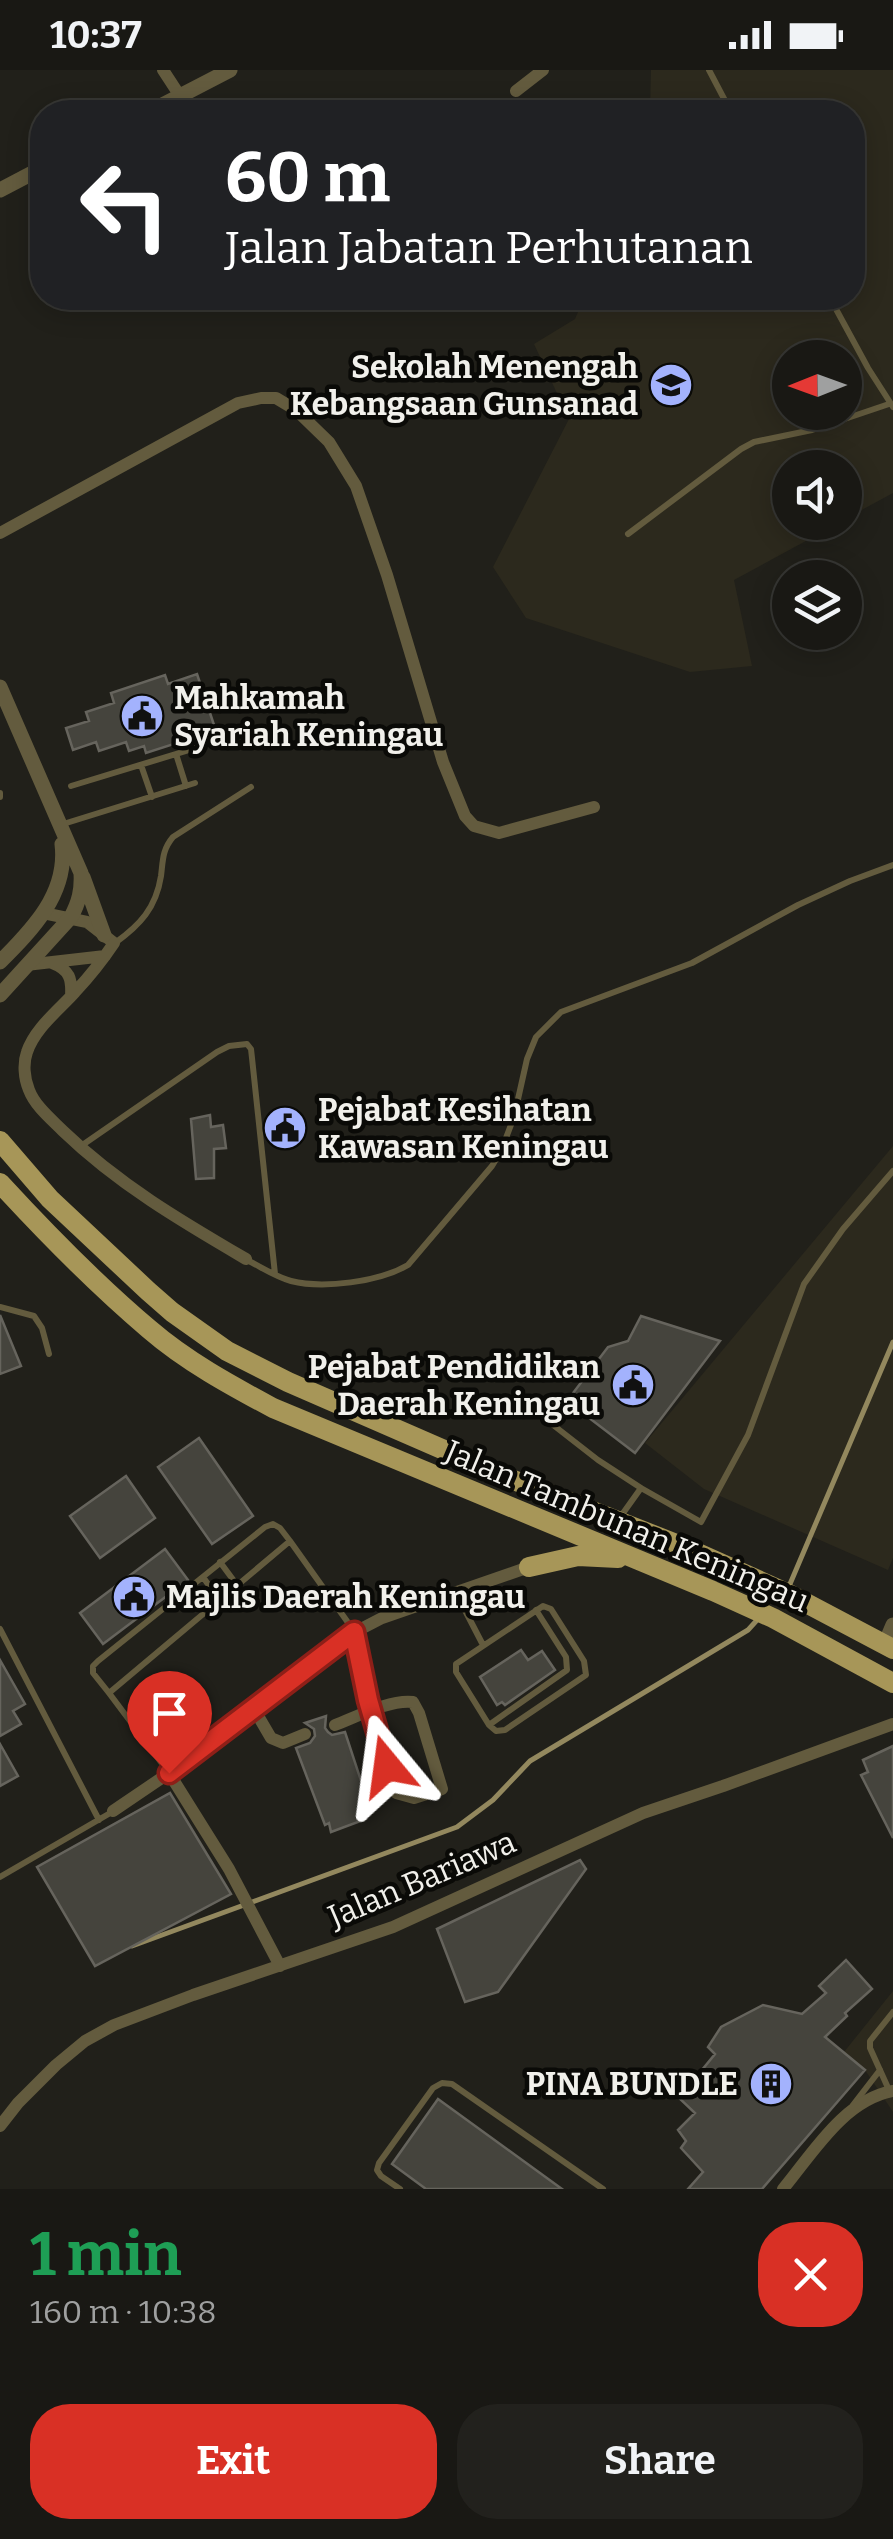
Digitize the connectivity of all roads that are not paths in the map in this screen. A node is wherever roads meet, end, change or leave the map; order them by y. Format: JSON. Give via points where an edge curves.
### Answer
{"nodes":[{"id":1,"x":163,"y":70,"type":"edge"},
{"id":2,"x":230,"y":70,"type":"edge"},
{"id":3,"x":544,"y":70,"type":"edge"},
{"id":4,"x":709,"y":70,"type":"edge"},
{"id":5,"x":516,"y":91,"type":"dead end"},
{"id":6,"x":180,"y":96,"type":"junction"},
{"id":7,"x":172,"y":100,"type":"edge"},
{"id":8,"x":725,"y":100,"type":"edge"},
{"id":9,"x":30,"y":174,"type":"edge"},
{"id":10,"x":0,"y":190,"type":"edge"},
{"id":11,"x":837,"y":310,"type":"edge"},
{"id":12,"x":891,"y":406,"type":"edge"},
{"id":13,"x":0,"y":532,"type":"edge"},
{"id":14,"x":628,"y":534,"type":"dead end"},
{"id":15,"x":0,"y":687,"type":"edge"},
{"id":16,"x":7,"y":722,"type":"edge"},
{"id":17,"x":235,"y":736,"type":"dead end"},
{"id":18,"x":176,"y":754,"type":"junction"},
{"id":19,"x":141,"y":764,"type":"junction"},
{"id":20,"x":195,"y":783,"type":"dead end"},
{"id":21,"x":71,"y":786,"type":"dead end"},
{"id":22,"x":186,"y":786,"type":"junction"},
{"id":23,"x":251,"y":787,"type":"dead end"},
{"id":24,"x":152,"y":796,"type":"junction"},
{"id":25,"x":594,"y":807,"type":"dead end"},
{"id":26,"x":60,"y":828,"type":"junction"},
{"id":27,"x":893,"y":865,"type":"edge"},
{"id":28,"x":81,"y":874,"type":"junction"},
{"id":29,"x":43,"y":913,"type":"junction"},
{"id":30,"x":71,"y":917,"type":"junction"},
{"id":31,"x":109,"y":939,"type":"junction"},
{"id":32,"x":105,"y":956,"type":"junction"},
{"id":33,"x":0,"y":962,"type":"edge"},
{"id":34,"x":50,"y":963,"type":"junction"},
{"id":35,"x":26,"y":965,"type":"junction"},
{"id":36,"x":0,"y":995,"type":"edge"},
{"id":37,"x":71,"y":996,"type":"junction"},
{"id":38,"x":0,"y":1141,"type":"edge"},
{"id":39,"x":80,"y":1147,"type":"junction"},
{"id":40,"x":893,"y":1170,"type":"edge"},
{"id":41,"x":0,"y":1184,"type":"edge"},
{"id":42,"x":9,"y":1205,"type":"edge"},
{"id":43,"x":246,"y":1260,"type":"joint"},
{"id":44,"x":275,"y":1274,"type":"junction"},
{"id":45,"x":0,"y":1308,"type":"edge"},
{"id":46,"x":49,"y":1354,"type":"dead end"},
{"id":47,"x":539,"y":1414,"type":"dead end"},
{"id":48,"x":641,"y":1488,"type":"junction"},
{"id":49,"x":508,"y":1506,"type":"junction"},
{"id":50,"x":617,"y":1522,"type":"junction"},
{"id":51,"x":290,"y":1541,"type":"junction"},
{"id":52,"x":220,"y":1562,"type":"junction"},
{"id":53,"x":529,"y":1567,"type":"junction"},
{"id":54,"x":660,"y":1568,"type":"junction"},
{"id":55,"x":203,"y":1576,"type":"junction"},
{"id":56,"x":237,"y":1585,"type":"junction"},
{"id":57,"x":455,"y":1592,"type":"junction"},
{"id":58,"x":219,"y":1600,"type":"junction"},
{"id":59,"x":536,"y":1610,"type":"junction"},
{"id":60,"x":0,"y":1629,"type":"edge"},
{"id":61,"x":354,"y":1632,"type":"junction"},
{"id":62,"x":890,"y":1640,"type":"edge"},
{"id":63,"x":483,"y":1645,"type":"junction"},
{"id":64,"x":893,"y":1683,"type":"edge"},
{"id":65,"x":108,"y":1693,"type":"junction"},
{"id":66,"x":254,"y":1709,"type":"junction"},
{"id":67,"x":371,"y":1712,"type":"junction"},
{"id":68,"x":335,"y":1724,"type":"dead end"},
{"id":69,"x":893,"y":1724,"type":"edge"},
{"id":70,"x":489,"y":1725,"type":"junction"},
{"id":71,"x":305,"y":1734,"type":"dead end"},
{"id":72,"x":169,"y":1773,"type":"junction"},
{"id":73,"x":114,"y":1811,"type":"joint"},
{"id":74,"x":99,"y":1820,"type":"junction"},
{"id":75,"x":0,"y":1877,"type":"edge"},
{"id":76,"x":280,"y":1966,"type":"junction"},
{"id":77,"x":893,"y":2012,"type":"edge"},
{"id":78,"x":880,"y":2070,"type":"junction"},
{"id":79,"x":892,"y":2092,"type":"edge"},
{"id":80,"x":0,"y":2126,"type":"edge"},
{"id":81,"x":833,"y":2129,"type":"junction"},
{"id":82,"x":400,"y":2189,"type":"edge"},
{"id":83,"x":603,"y":2189,"type":"edge"},
{"id":84,"x":783,"y":2189,"type":"edge"}],
"edges":[{"from":1,"to":6,"type":"street"},
{"from":2,"to":6,"type":"street"},
{"from":3,"to":5,"type":"street"},
{"from":4,"to":8,"type":"lane"},
{"from":6,"to":7,"type":"street"},
{"from":9,"to":10,"type":"street"},
{"from":11,"to":12,"type":"lane"},
{"from":12,"to":14,"type":"lane","via":[[754,442]]},
{"from":13,"to":25,"type":"street","via":[[238,403],[276,398],[329,442],[356,486],[465,816],[474,826],[499,832]]},
{"from":15,"to":16,"type":"street"},
{"from":16,"to":26,"type":"street"},
{"from":17,"to":18,"type":"lane"},
{"from":18,"to":19,"type":"lane"},
{"from":18,"to":22,"type":"lane"},
{"from":19,"to":21,"type":"lane"},
{"from":19,"to":24,"type":"lane"},
{"from":20,"to":22,"type":"lane"},
{"from":22,"to":24,"type":"lane"},
{"from":23,"to":31,"type":"lane","via":[[172,837],[148,914],[135,929]]},
{"from":24,"to":26,"type":"lane"},
{"from":26,"to":28,"type":"street"},
{"from":26,"to":29,"type":"street","via":[[62,870]]},
{"from":27,"to":44,"type":"lane","via":[[798,905],[692,963],[562,1012],[532,1048],[514,1118],[492,1166],[408,1266],[327,1284]]},
{"from":28,"to":30,"type":"street"},
{"from":28,"to":31,"type":"street"},
{"from":29,"to":30,"type":"street"},
{"from":29,"to":33,"type":"street"},
{"from":30,"to":31,"type":"street"},
{"from":30,"to":35,"type":"street"},
{"from":31,"to":32,"type":"street"},
{"from":32,"to":34,"type":"street"},
{"from":32,"to":37,"type":"street"},
{"from":34,"to":35,"type":"street"},
{"from":34,"to":37,"type":"street","via":[[70,974]]},
{"from":35,"to":36,"type":"street"},
{"from":37,"to":39,"type":"street","via":[[40,1029],[24,1068],[29,1092]]},
{"from":38,"to":50,"type":"main road","name":"Jalan Tambunan Keningau","via":[[148,1291],[227,1351]]},
{"from":39,"to":43,"type":"street","via":[[150,1202]]},
{"from":39,"to":44,"type":"lane","via":[[216,1052],[247,1044]]},
{"from":40,"to":48,"type":"lane","via":[[804,1284],[748,1435],[701,1522]]},
{"from":41,"to":42,"type":"main road","name":"Jalan Tambunan Keningau"},
{"from":42,"to":49,"type":"main road","name":"Jalan Tambunan Keningau","via":[[150,1330],[208,1370],[273,1408]]},
{"from":43,"to":44,"type":"lane"},
{"from":45,"to":46,"type":"lane","via":[[34,1316]]},
{"from":47,"to":48,"type":"lane"},
{"from":48,"to":50,"type":"lane"},
{"from":49,"to":53,"type":"main road","via":[[546,1542],[544,1554]]},
{"from":49,"to":54,"type":"main road","name":"Jalan Tambunan Keningau"},
{"from":50,"to":62,"type":"main road","name":"Jalan Tambunan Keningau"},
{"from":51,"to":52,"type":"lane","via":[[273,1524]]},
{"from":51,"to":56,"type":"lane"},
{"from":51,"to":61,"type":"lane"},
{"from":52,"to":55,"type":"lane"},
{"from":52,"to":56,"type":"lane"},
{"from":53,"to":54,"type":"main road","via":[[591,1555]]},
{"from":53,"to":57,"type":"street"},
{"from":54,"to":64,"type":"main road","name":"Jalan Tambunan Keningau","via":[[773,1618]]},
{"from":55,"to":58,"type":"lane"},
{"from":55,"to":65,"type":"lane","via":[[93,1666]]},
{"from":56,"to":58,"type":"lane"},
{"from":57,"to":61,"type":"street"},
{"from":57,"to":63,"type":"lane"},
{"from":58,"to":65,"type":"lane"},
{"from":59,"to":63,"type":"lane"},
{"from":59,"to":70,"type":"lane","via":[[566,1656],[567,1670]]},
{"from":59,"to":70,"type":"lane","via":[[551,1609],[584,1661],[586,1676],[505,1730]]},
{"from":60,"to":74,"type":"lane"},
{"from":61,"to":66,"type":"street"},
{"from":61,"to":67,"type":"street"},
{"from":63,"to":70,"type":"lane","via":[[455,1670]]},
{"from":65,"to":72,"type":"lane"},
{"from":66,"to":71,"type":"street","via":[[271,1738],[283,1743]]},
{"from":66,"to":72,"type":"street"},
{"from":67,"to":67,"type":"street","via":[[396,1793],[414,1798],[442,1789],[414,1702]]},
{"from":67,"to":68,"type":"street"},
{"from":69,"to":76,"type":"street","name":"Jalan Bariawa","via":[[643,1812],[393,1927]]},
{"from":72,"to":73,"type":"street"},
{"from":72,"to":76,"type":"street"},
{"from":73,"to":74,"type":"lane"},
{"from":74,"to":75,"type":"lane"},
{"from":76,"to":80,"type":"street","name":"Jalan Bariawa","via":[[85,2041]]},
{"from":77,"to":78,"type":"lane","via":[[870,2040]]},
{"from":78,"to":79,"type":"lane"},
{"from":78,"to":81,"type":"lane"},
{"from":79,"to":81,"type":"street","via":[[869,2098]]},
{"from":81,"to":84,"type":"street"},
{"from":82,"to":83,"type":"lane","via":[[381,2176],[379,2163],[442,2083]]}]}
